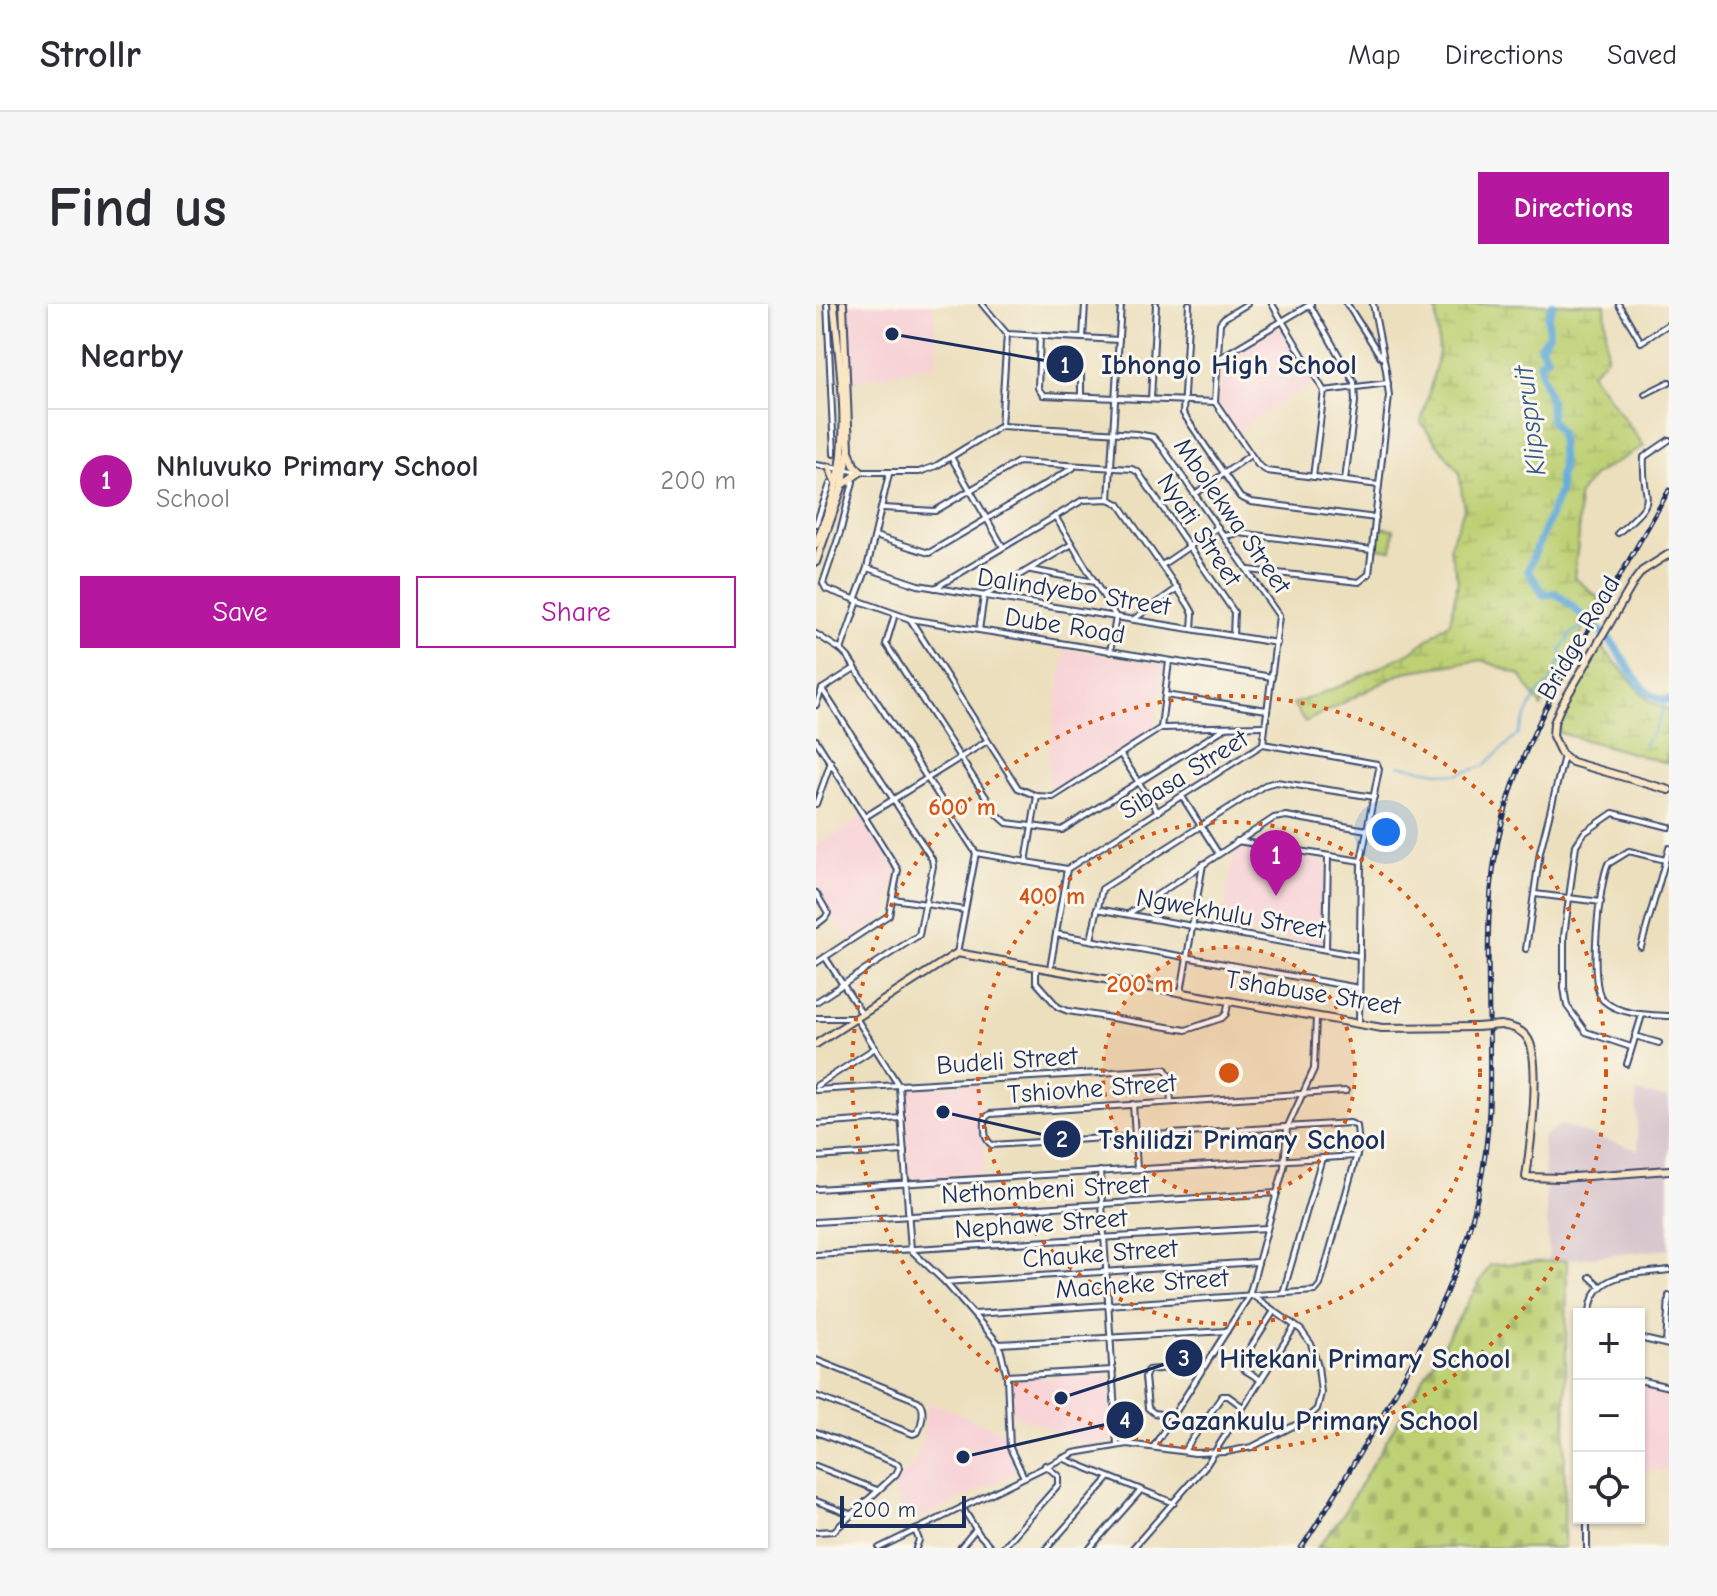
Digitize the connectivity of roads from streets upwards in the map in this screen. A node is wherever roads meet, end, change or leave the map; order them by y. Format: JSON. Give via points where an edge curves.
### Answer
{"nodes":[{"id":1,"x":827,"y":304,"type":"edge"},
{"id":2,"x":834,"y":304,"type":"edge"},
{"id":3,"x":843,"y":304,"type":"edge"},
{"id":4,"x":982,"y":304,"type":"edge"},
{"id":5,"x":1085,"y":304,"type":"edge"},
{"id":6,"x":1121,"y":304,"type":"edge"},
{"id":7,"x":1156,"y":304,"type":"edge"},
{"id":8,"x":1189,"y":304,"type":"edge"},
{"id":9,"x":1247,"y":304,"type":"edge"},
{"id":10,"x":1272,"y":304,"type":"edge"},
{"id":11,"x":1310,"y":304,"type":"edge"},
{"id":12,"x":1347,"y":304,"type":"edge"},
{"id":13,"x":1373,"y":304,"type":"edge"},
{"id":14,"x":1619,"y":305,"type":"edge"},
{"id":15,"x":1282,"y":322,"type":"junction"},
{"id":16,"x":1669,"y":324,"type":"edge"},
{"id":17,"x":1007,"y":334,"type":"junction"},
{"id":18,"x":1040,"y":336,"type":"junction"},
{"id":19,"x":1083,"y":338,"type":"junction"},
{"id":20,"x":1119,"y":340,"type":"junction"},
{"id":21,"x":1383,"y":358,"type":"junction"},
{"id":22,"x":1218,"y":359,"type":"junction"},
{"id":23,"x":1039,"y":366,"type":"junction"},
{"id":24,"x":1669,"y":382,"type":"edge"},
{"id":25,"x":1388,"y":383,"type":"junction"},
{"id":26,"x":1355,"y":387,"type":"junction"},
{"id":27,"x":1324,"y":391,"type":"junction"},
{"id":28,"x":1645,"y":394,"type":"dead end"},
{"id":29,"x":1081,"y":395,"type":"junction"},
{"id":30,"x":1115,"y":397,"type":"junction"},
{"id":31,"x":1151,"y":399,"type":"junction"},
{"id":32,"x":1184,"y":400,"type":"junction"},
{"id":33,"x":1215,"y":402,"type":"junction"},
{"id":34,"x":1001,"y":426,"type":"junction"},
{"id":35,"x":1113,"y":432,"type":"junction"},
{"id":36,"x":1669,"y":440,"type":"edge"},
{"id":37,"x":849,"y":449,"type":"junction"},
{"id":38,"x":838,"y":455,"type":"junction"},
{"id":39,"x":1250,"y":456,"type":"junction"},
{"id":40,"x":951,"y":457,"type":"junction"},
{"id":41,"x":816,"y":465,"type":"edge"},
{"id":42,"x":1075,"y":466,"type":"junction"},
{"id":43,"x":828,"y":467,"type":"junction"},
{"id":44,"x":1111,"y":467,"type":"junction"},
{"id":45,"x":843,"y":470,"type":"junction"},
{"id":46,"x":861,"y":472,"type":"junction"},
{"id":47,"x":889,"y":474,"type":"junction"},
{"id":48,"x":1224,"y":474,"type":"junction"},
{"id":49,"x":1313,"y":477,"type":"junction"},
{"id":50,"x":1345,"y":480,"type":"junction"},
{"id":51,"x":853,"y":482,"type":"dead end"},
{"id":52,"x":1379,"y":485,"type":"junction"},
{"id":53,"x":836,"y":486,"type":"junction"},
{"id":54,"x":970,"y":490,"type":"junction"},
{"id":55,"x":1195,"y":494,"type":"junction"},
{"id":56,"x":1109,"y":499,"type":"junction"},
{"id":57,"x":883,"y":508,"type":"junction"},
{"id":58,"x":1055,"y":516,"type":"junction"},
{"id":59,"x":1376,"y":518,"type":"junction"},
{"id":60,"x":987,"y":519,"type":"junction"},
{"id":61,"x":816,"y":524,"type":"edge"},
{"id":62,"x":1218,"y":527,"type":"junction"},
{"id":63,"x":1618,"y":533,"type":"dead end"},
{"id":64,"x":875,"y":536,"type":"junction"},
{"id":65,"x":1225,"y":536,"type":"junction"},
{"id":66,"x":816,"y":544,"type":"edge"},
{"id":67,"x":1072,"y":544,"type":"junction"},
{"id":68,"x":1003,"y":547,"type":"junction"},
{"id":69,"x":1188,"y":547,"type":"junction"},
{"id":70,"x":1372,"y":550,"type":"junction"},
{"id":71,"x":1669,"y":554,"type":"edge"},
{"id":72,"x":816,"y":562,"type":"edge"},
{"id":73,"x":1162,"y":565,"type":"junction"},
{"id":74,"x":867,"y":568,"type":"junction"},
{"id":75,"x":1029,"y":570,"type":"junction"},
{"id":76,"x":1249,"y":570,"type":"junction"},
{"id":77,"x":1095,"y":582,"type":"junction"},
{"id":78,"x":935,"y":588,"type":"junction"},
{"id":79,"x":1178,"y":588,"type":"junction"},
{"id":80,"x":984,"y":596,"type":"junction"},
{"id":81,"x":857,"y":600,"type":"junction"},
{"id":82,"x":895,"y":614,"type":"junction"},
{"id":83,"x":1116,"y":617,"type":"junction"},
{"id":84,"x":910,"y":619,"type":"junction"},
{"id":85,"x":1132,"y":620,"type":"junction"},
{"id":86,"x":1192,"y":629,"type":"junction"},
{"id":87,"x":979,"y":630,"type":"junction"},
{"id":88,"x":816,"y":634,"type":"edge"},
{"id":89,"x":1233,"y":636,"type":"junction"},
{"id":90,"x":1277,"y":643,"type":"junction"},
{"id":91,"x":841,"y":650,"type":"junction"},
{"id":92,"x":1110,"y":652,"type":"junction"},
{"id":93,"x":1169,"y":661,"type":"junction"},
{"id":94,"x":855,"y":668,"type":"junction"},
{"id":95,"x":1272,"y":677,"type":"junction"},
{"id":96,"x":822,"y":689,"type":"junction"},
{"id":97,"x":1165,"y":695,"type":"junction"},
{"id":98,"x":816,"y":705,"type":"edge"},
{"id":99,"x":1267,"y":710,"type":"junction"},
{"id":100,"x":1264,"y":726,"type":"junction"},
{"id":101,"x":1161,"y":728,"type":"junction"},
{"id":102,"x":1206,"y":728,"type":"junction"},
{"id":103,"x":1225,"y":728,"type":"junction"},
{"id":104,"x":1207,"y":737,"type":"junction"},
{"id":105,"x":816,"y":740,"type":"edge"},
{"id":106,"x":987,"y":741,"type":"junction"},
{"id":107,"x":1263,"y":744,"type":"junction"},
{"id":108,"x":1121,"y":755,"type":"junction"},
{"id":109,"x":1564,"y":756,"type":"junction"},
{"id":110,"x":960,"y":757,"type":"junction"},
{"id":111,"x":831,"y":762,"type":"junction"},
{"id":112,"x":927,"y":779,"type":"junction"},
{"id":113,"x":1139,"y":781,"type":"junction"},
{"id":114,"x":1669,"y":790,"type":"edge"},
{"id":115,"x":1037,"y":796,"type":"junction"},
{"id":116,"x":1183,"y":797,"type":"junction"},
{"id":117,"x":1374,"y":797,"type":"junction"},
{"id":118,"x":894,"y":799,"type":"junction"},
{"id":119,"x":816,"y":804,"type":"edge"},
{"id":120,"x":1158,"y":812,"type":"junction"},
{"id":121,"x":865,"y":817,"type":"junction"},
{"id":122,"x":1201,"y":826,"type":"junction"},
{"id":123,"x":1031,"y":827,"type":"junction"},
{"id":124,"x":1669,"y":827,"type":"edge"},
{"id":125,"x":1367,"y":830,"type":"junction"},
{"id":126,"x":1236,"y":841,"type":"junction"},
{"id":127,"x":1669,"y":848,"type":"edge"},
{"id":128,"x":976,"y":853,"type":"junction"},
{"id":129,"x":1218,"y":853,"type":"junction"},
{"id":130,"x":1328,"y":857,"type":"junction"},
{"id":131,"x":1665,"y":860,"type":"junction"},
{"id":132,"x":1361,"y":861,"type":"junction"},
{"id":133,"x":1026,"y":862,"type":"junction"},
{"id":134,"x":1203,"y":863,"type":"junction"},
{"id":135,"x":1067,"y":869,"type":"junction"},
{"id":136,"x":816,"y":893,"type":"edge"},
{"id":137,"x":1535,"y":894,"type":"junction"},
{"id":138,"x":894,"y":899,"type":"junction"},
{"id":139,"x":1568,"y":899,"type":"junction"},
{"id":140,"x":1601,"y":902,"type":"junction"},
{"id":141,"x":926,"y":904,"type":"junction"},
{"id":142,"x":1097,"y":909,"type":"junction"},
{"id":143,"x":964,"y":910,"type":"junction"},
{"id":144,"x":1128,"y":914,"type":"junction"},
{"id":145,"x":816,"y":925,"type":"edge"},
{"id":146,"x":1193,"y":925,"type":"junction"},
{"id":147,"x":1056,"y":934,"type":"junction"},
{"id":148,"x":1091,"y":940,"type":"junction"},
{"id":149,"x":1641,"y":947,"type":"dead end"},
{"id":150,"x":1326,"y":949,"type":"junction"},
{"id":151,"x":1526,"y":949,"type":"dead end"},
{"id":152,"x":957,"y":953,"type":"junction"},
{"id":153,"x":1360,"y":956,"type":"junction"},
{"id":154,"x":825,"y":957,"type":"junction"},
{"id":155,"x":1187,"y":958,"type":"junction"},
{"id":156,"x":816,"y":963,"type":"edge"},
{"id":157,"x":1036,"y":967,"type":"junction"},
{"id":158,"x":1050,"y":969,"type":"junction"},
{"id":159,"x":843,"y":984,"type":"junction"},
{"id":160,"x":1359,"y":988,"type":"junction"},
{"id":161,"x":1181,"y":992,"type":"junction"},
{"id":162,"x":1229,"y":1000,"type":"junction"},
{"id":163,"x":816,"y":1002,"type":"edge"},
{"id":164,"x":1642,"y":1015,"type":"junction"},
{"id":165,"x":859,"y":1016,"type":"junction"},
{"id":166,"x":1669,"y":1016,"type":"edge"},
{"id":167,"x":1316,"y":1017,"type":"junction"},
{"id":168,"x":816,"y":1018,"type":"edge"},
{"id":169,"x":1359,"y":1024,"type":"junction"},
{"id":170,"x":1635,"y":1036,"type":"junction"},
{"id":171,"x":1659,"y":1043,"type":"dead end"},
{"id":172,"x":816,"y":1044,"type":"edge"},
{"id":173,"x":1631,"y":1047,"type":"junction"},
{"id":174,"x":875,"y":1048,"type":"junction"},
{"id":175,"x":1627,"y":1064,"type":"dead end"},
{"id":176,"x":899,"y":1086,"type":"junction"},
{"id":177,"x":816,"y":1088,"type":"edge"},
{"id":178,"x":1346,"y":1091,"type":"dead end"},
{"id":179,"x":1303,"y":1094,"type":"junction"},
{"id":180,"x":1171,"y":1102,"type":"junction"},
{"id":181,"x":1133,"y":1104,"type":"junction"},
{"id":182,"x":902,"y":1118,"type":"junction"},
{"id":183,"x":816,"y":1124,"type":"edge"},
{"id":184,"x":1287,"y":1128,"type":"junction"},
{"id":185,"x":1135,"y":1137,"type":"junction"},
{"id":186,"x":904,"y":1151,"type":"junction"},
{"id":187,"x":1357,"y":1156,"type":"junction"},
{"id":188,"x":816,"y":1157,"type":"edge"},
{"id":189,"x":1322,"y":1158,"type":"junction"},
{"id":190,"x":1285,"y":1161,"type":"junction"},
{"id":191,"x":1137,"y":1169,"type":"junction"},
{"id":192,"x":1669,"y":1170,"type":"edge"},
{"id":193,"x":1100,"y":1171,"type":"junction"},
{"id":194,"x":907,"y":1184,"type":"junction"},
{"id":195,"x":816,"y":1189,"type":"edge"},
{"id":196,"x":1277,"y":1193,"type":"junction"},
{"id":197,"x":1102,"y":1205,"type":"junction"},
{"id":198,"x":908,"y":1216,"type":"junction"},
{"id":199,"x":816,"y":1222,"type":"edge"},
{"id":200,"x":1267,"y":1228,"type":"junction"},
{"id":201,"x":1104,"y":1238,"type":"junction"},
{"id":202,"x":911,"y":1250,"type":"junction"},
{"id":203,"x":816,"y":1255,"type":"edge"},
{"id":204,"x":1258,"y":1262,"type":"junction"},
{"id":205,"x":1669,"y":1270,"type":"edge"},
{"id":206,"x":1106,"y":1271,"type":"junction"},
{"id":207,"x":1590,"y":1277,"type":"dead end"},
{"id":208,"x":945,"y":1282,"type":"junction"},
{"id":209,"x":1600,"y":1286,"type":"junction"},
{"id":210,"x":1283,"y":1293,"type":"junction"},
{"id":211,"x":1251,"y":1296,"type":"junction"},
{"id":212,"x":1669,"y":1296,"type":"edge"},
{"id":213,"x":1108,"y":1304,"type":"junction"},
{"id":214,"x":1591,"y":1308,"type":"edge"},
{"id":215,"x":1274,"y":1310,"type":"junction"},
{"id":216,"x":974,"y":1314,"type":"junction"},
{"id":217,"x":1295,"y":1326,"type":"junction"},
{"id":218,"x":1227,"y":1331,"type":"junction"},
{"id":219,"x":1110,"y":1338,"type":"junction"},
{"id":220,"x":1645,"y":1339,"type":"edge"},
{"id":221,"x":999,"y":1344,"type":"junction"},
{"id":222,"x":1668,"y":1344,"type":"edge"},
{"id":223,"x":816,"y":1360,"type":"edge"},
{"id":224,"x":1205,"y":1365,"type":"junction"},
{"id":225,"x":1113,"y":1370,"type":"junction"},
{"id":226,"x":1007,"y":1376,"type":"junction"},
{"id":227,"x":1261,"y":1380,"type":"junction"},
{"id":228,"x":1645,"y":1381,"type":"edge"},
{"id":229,"x":1669,"y":1387,"type":"edge"},
{"id":230,"x":816,"y":1396,"type":"edge"},
{"id":231,"x":1243,"y":1407,"type":"junction"},
{"id":232,"x":1172,"y":1416,"type":"junction"},
{"id":233,"x":816,"y":1432,"type":"edge"},
{"id":234,"x":1117,"y":1445,"type":"junction"},
{"id":235,"x":1154,"y":1446,"type":"junction"},
{"id":236,"x":1184,"y":1451,"type":"junction"},
{"id":237,"x":1214,"y":1453,"type":"junction"},
{"id":238,"x":1062,"y":1458,"type":"junction"},
{"id":239,"x":1045,"y":1465,"type":"junction"},
{"id":240,"x":816,"y":1466,"type":"edge"},
{"id":241,"x":1023,"y":1476,"type":"junction"},
{"id":242,"x":1110,"y":1477,"type":"junction"},
{"id":243,"x":878,"y":1490,"type":"junction"},
{"id":244,"x":1141,"y":1490,"type":"junction"},
{"id":245,"x":816,"y":1501,"type":"edge"},
{"id":246,"x":1174,"y":1503,"type":"junction"},
{"id":247,"x":962,"y":1507,"type":"junction"},
{"id":248,"x":850,"y":1514,"type":"junction"},
{"id":249,"x":1587,"y":1524,"type":"edge"},
{"id":250,"x":976,"y":1529,"type":"junction"},
{"id":251,"x":915,"y":1530,"type":"junction"},
{"id":252,"x":816,"y":1532,"type":"edge"},
{"id":253,"x":879,"y":1548,"type":"edge"},
{"id":254,"x":916,"y":1548,"type":"edge"},
{"id":255,"x":960,"y":1548,"type":"edge"},
{"id":256,"x":992,"y":1548,"type":"edge"},
{"id":257,"x":1003,"y":1548,"type":"edge"},
{"id":258,"x":1047,"y":1548,"type":"edge"},
{"id":259,"x":1090,"y":1548,"type":"edge"},
{"id":260,"x":1133,"y":1548,"type":"edge"},
{"id":261,"x":1587,"y":1548,"type":"edge"}],
"edges":[{"from":1,"to":38,"type":"street"},
{"from":2,"to":38,"type":"street","via":[[843,430]]},
{"from":3,"to":37,"type":"street"},
{"from":4,"to":17,"type":"street"},
{"from":5,"to":19,"type":"street"},
{"from":6,"to":20,"type":"street"},
{"from":7,"to":31,"type":"street"},
{"from":8,"to":32,"type":"street"},
{"from":9,"to":22,"type":"street","via":[[1222,320]]},
{"from":10,"to":15,"type":"street"},
{"from":11,"to":15,"type":"street"},
{"from":11,"to":26,"type":"street"},
{"from":12,"to":21,"type":"street"},
{"from":13,"to":21,"type":"street"},
{"from":14,"to":16,"type":"street","via":[[1641,342]]},
{"from":15,"to":22,"type":"street"},
{"from":15,"to":27,"type":"street"},
{"from":17,"to":18,"type":"street"},
{"from":17,"to":34,"type":"street"},
{"from":18,"to":19,"type":"street"},
{"from":18,"to":23,"type":"street"},
{"from":19,"to":20,"type":"street"},
{"from":20,"to":30,"type":"street"},
{"from":21,"to":25,"type":"street"},
{"from":22,"to":33,"type":"street"},
{"from":23,"to":29,"type":"street","via":[[1078,369]]},
{"from":23,"to":29,"type":"street","via":[[1043,395]]},
{"from":24,"to":28,"type":"street"},
{"from":25,"to":26,"type":"street"},
{"from":25,"to":52,"type":"street"},
{"from":26,"to":27,"type":"street"},
{"from":26,"to":50,"type":"street"},
{"from":27,"to":49,"type":"street"},
{"from":29,"to":30,"type":"street"},
{"from":30,"to":31,"type":"street"},
{"from":30,"to":35,"type":"street"},
{"from":31,"to":32,"type":"street"},
{"from":32,"to":33,"type":"street"},
{"from":32,"to":48,"type":"street","via":[[1185,418]]},
{"from":33,"to":39,"type":"street"},
{"from":34,"to":35,"type":"street","name":"Mbolekwa Street"},
{"from":34,"to":40,"type":"street"},
{"from":35,"to":44,"type":"street"},
{"from":35,"to":55,"type":"street","name":"Mbolekwa Street","via":[[1153,437]]},
{"from":36,"to":63,"type":"street","via":[[1644,457],[1648,500]]},
{"from":37,"to":45,"type":"street"},
{"from":37,"to":46,"type":"street"},
{"from":38,"to":43,"type":"street"},
{"from":38,"to":45,"type":"street"},
{"from":39,"to":48,"type":"street"},
{"from":39,"to":49,"type":"street","via":[[1267,471]]},
{"from":40,"to":47,"type":"street","via":[[919,472]]},
{"from":40,"to":54,"type":"street"},
{"from":41,"to":43,"type":"street"},
{"from":42,"to":44,"type":"street","name":"Nyati Street"},
{"from":42,"to":54,"type":"street","name":"Nyati Street","via":[[1018,462]]},
{"from":42,"to":60,"type":"street"},
{"from":43,"to":45,"type":"street"},
{"from":43,"to":53,"type":"street"},
{"from":44,"to":56,"type":"street"},
{"from":44,"to":69,"type":"street","name":"Nyati Street","via":[[1138,472]]},
{"from":45,"to":46,"type":"street"},
{"from":45,"to":53,"type":"street"},
{"from":46,"to":47,"type":"street"},
{"from":46,"to":53,"type":"street"},
{"from":47,"to":57,"type":"street"},
{"from":48,"to":55,"type":"street"},
{"from":48,"to":59,"type":"street","via":[[1246,501]]},
{"from":49,"to":50,"type":"street"},
{"from":50,"to":52,"type":"street"},
{"from":51,"to":81,"type":"street","name":"Dube Road","via":[[823,585]]},
{"from":52,"to":59,"type":"street"},
{"from":53,"to":61,"type":"street"},
{"from":53,"to":66,"type":"street"},
{"from":53,"to":72,"type":"street"},
{"from":54,"to":57,"type":"street","name":"Nyati Street","via":[[933,512]]},
{"from":54,"to":60,"type":"street"},
{"from":55,"to":62,"type":"street","name":"Mbolekwa Street"},
{"from":56,"to":58,"type":"street","via":[[1083,500]]},
{"from":56,"to":73,"type":"street","via":[[1119,504]]},
{"from":57,"to":64,"type":"street"},
{"from":58,"to":67,"type":"street"},
{"from":58,"to":68,"type":"street"},
{"from":59,"to":70,"type":"street"},
{"from":60,"to":64,"type":"street","via":[[926,553]]},
{"from":60,"to":68,"type":"street"},
{"from":62,"to":65,"type":"street","name":"Mbolekwa Street"},
{"from":62,"to":69,"type":"street"},
{"from":64,"to":74,"type":"street"},
{"from":65,"to":70,"type":"street","via":[[1239,533]]},
{"from":65,"to":76,"type":"street","name":"Mbolekwa Street"},
{"from":67,"to":75,"type":"street"},
{"from":67,"to":77,"type":"street"},
{"from":68,"to":78,"type":"street"},
{"from":69,"to":73,"type":"street"},
{"from":69,"to":89,"type":"street","name":"Nyati Street","via":[[1234,612]]},
{"from":70,"to":76,"type":"street","via":[[1369,574],[1359,582]]},
{"from":71,"to":109,"type":"street","name":"Bridge Road","via":[[1637,577],[1555,720],[1553,736]]},
{"from":73,"to":79,"type":"street"},
{"from":74,"to":78,"type":"street","name":"Dalindyebo Street"},
{"from":74,"to":81,"type":"street"},
{"from":75,"to":77,"type":"street"},
{"from":75,"to":80,"type":"street"},
{"from":76,"to":90,"type":"street","name":"Mbolekwa Street","via":[[1279,616]]},
{"from":77,"to":83,"type":"street"},
{"from":78,"to":80,"type":"street","name":"Dalindyebo Street"},
{"from":79,"to":85,"type":"street"},
{"from":79,"to":86,"type":"street","via":[[1193,613]]},
{"from":80,"to":83,"type":"street","name":"Dalindyebo Street"},
{"from":80,"to":87,"type":"street"},
{"from":81,"to":82,"type":"street","name":"Dube Road"},
{"from":81,"to":91,"type":"street"},
{"from":82,"to":84,"type":"street","name":"Dube Road"},
{"from":82,"to":110,"type":"street","via":[[886,644]]},
{"from":83,"to":85,"type":"street","name":"Dalindyebo Street"},
{"from":83,"to":92,"type":"street"},
{"from":84,"to":87,"type":"street","name":"Dube Road"},
{"from":84,"to":106,"type":"street"},
{"from":85,"to":86,"type":"street","name":"Dalindyebo Street"},
{"from":86,"to":89,"type":"street","name":"Dalindyebo Street"},
{"from":87,"to":92,"type":"street","name":"Dube Road"},
{"from":88,"to":91,"type":"street"},
{"from":89,"to":90,"type":"street","name":"Dalindyebo Street"},
{"from":90,"to":95,"type":"street","name":"Mbolekwa Street"},
{"from":91,"to":94,"type":"street"},
{"from":92,"to":93,"type":"street","name":"Dube Road"},
{"from":93,"to":95,"type":"street","name":"Dube Road"},
{"from":93,"to":97,"type":"street"},
{"from":94,"to":96,"type":"street"},
{"from":94,"to":112,"type":"street"},
{"from":95,"to":99,"type":"street","name":"Mbolekwa Street"},
{"from":96,"to":98,"type":"street"},
{"from":96,"to":118,"type":"street"},
{"from":97,"to":99,"type":"street"},
{"from":97,"to":101,"type":"street"},
{"from":99,"to":100,"type":"street","name":"Mbolekwa Street"},
{"from":100,"to":103,"type":"street"},
{"from":100,"to":107,"type":"street","name":"Mbolekwa Street"},
{"from":101,"to":102,"type":"street"},
{"from":101,"to":108,"type":"street"},
{"from":102,"to":103,"type":"street"},
{"from":102,"to":104,"type":"street"},
{"from":103,"to":104,"type":"street"},
{"from":104,"to":113,"type":"street"},
{"from":105,"to":111,"type":"street"},
{"from":106,"to":110,"type":"street"},
{"from":106,"to":115,"type":"street","via":[[1018,788]]},
{"from":107,"to":116,"type":"street","name":"Sibasa Street"},
{"from":107,"to":117,"type":"street","name":"Sibasa Street","via":[[1376,764]]},
{"from":108,"to":113,"type":"street"},
{"from":108,"to":115,"type":"street","via":[[1053,797]]},
{"from":109,"to":114,"type":"street"},
{"from":109,"to":137,"type":"street"},
{"from":110,"to":112,"type":"street"},
{"from":110,"to":123,"type":"street","via":[[1001,819]]},
{"from":111,"to":119,"type":"street"},
{"from":111,"to":121,"type":"street"},
{"from":112,"to":118,"type":"street"},
{"from":112,"to":128,"type":"street"},
{"from":113,"to":120,"type":"street"},
{"from":113,"to":123,"type":"street","via":[[1062,830]]},
{"from":115,"to":123,"type":"street"},
{"from":116,"to":120,"type":"street","name":"Sibasa Street"},
{"from":116,"to":122,"type":"street"},
{"from":117,"to":122,"type":"street","via":[[1269,783]]},
{"from":117,"to":125,"type":"street"},
{"from":118,"to":121,"type":"street"},
{"from":118,"to":141,"type":"street","via":[[932,859]]},
{"from":120,"to":135,"type":"street","name":"Sibasa Street"},
{"from":121,"to":138,"type":"street","via":[[898,868]]},
{"from":122,"to":129,"type":"street"},
{"from":122,"to":142,"type":"street","via":[[1102,889]]},
{"from":123,"to":133,"type":"street"},
{"from":124,"to":139,"type":"street","via":[[1615,812],[1594,825],[1576,845]]},
{"from":125,"to":126,"type":"street","via":[[1282,816]]},
{"from":125,"to":132,"type":"street"},
{"from":126,"to":129,"type":"street"},
{"from":126,"to":130,"type":"street"},
{"from":127,"to":131,"type":"street"},
{"from":128,"to":133,"type":"street"},
{"from":128,"to":143,"type":"street"},
{"from":129,"to":134,"type":"street"},
{"from":130,"to":132,"type":"street"},
{"from":130,"to":150,"type":"street"},
{"from":131,"to":140,"type":"street","via":[[1623,852],[1606,868]]},
{"from":131,"to":149,"type":"street"},
{"from":132,"to":153,"type":"street"},
{"from":133,"to":135,"type":"street"},
{"from":134,"to":144,"type":"street"},
{"from":134,"to":146,"type":"street"},
{"from":135,"to":147,"type":"street"},
{"from":136,"to":145,"type":"street","via":[[828,915]]},
{"from":137,"to":139,"type":"street"},
{"from":137,"to":151,"type":"street"},
{"from":138,"to":141,"type":"street"},
{"from":138,"to":154,"type":"street","via":[[889,915]]},
{"from":139,"to":140,"type":"street"},
{"from":139,"to":173,"type":"street","via":[[1563,953],[1567,1006],[1586,1032]]},
{"from":140,"to":164,"type":"street","via":[[1597,986],[1613,1006]]},
{"from":141,"to":143,"type":"street"},
{"from":141,"to":159,"type":"street","via":[[919,935]]},
{"from":142,"to":144,"type":"street","name":"Ngwekhulu Street"},
{"from":142,"to":148,"type":"street"},
{"from":143,"to":152,"type":"street"},
{"from":144,"to":146,"type":"street","name":"Ngwekhulu Street"},
{"from":146,"to":150,"type":"street","name":"Ngwekhulu Street"},
{"from":146,"to":155,"type":"street"},
{"from":147,"to":148,"type":"street"},
{"from":147,"to":158,"type":"street"},
{"from":148,"to":155,"type":"street"},
{"from":150,"to":153,"type":"street","name":"Ngwekhulu Street"},
{"from":152,"to":157,"type":"street","name":"Tshabuse Street"},
{"from":152,"to":165,"type":"street"},
{"from":153,"to":160,"type":"street"},
{"from":154,"to":156,"type":"street"},
{"from":154,"to":159,"type":"street"},
{"from":155,"to":160,"type":"street"},
{"from":155,"to":161,"type":"street"},
{"from":157,"to":158,"type":"street","name":"Tshabuse Street"},
{"from":157,"to":162,"type":"street","via":[[1036,982],[1068,1011],[1186,1030],[1222,1018]]},
{"from":158,"to":161,"type":"street","name":"Tshabuse Street"},
{"from":159,"to":163,"type":"street"},
{"from":159,"to":165,"type":"street"},
{"from":160,"to":169,"type":"street"},
{"from":161,"to":162,"type":"street","name":"Tshabuse Street"},
{"from":162,"to":167,"type":"street","name":"Tshabuse Street"},
{"from":164,"to":166,"type":"street"},
{"from":164,"to":170,"type":"street"},
{"from":165,"to":168,"type":"street"},
{"from":165,"to":172,"type":"street"},
{"from":165,"to":174,"type":"street"},
{"from":167,"to":169,"type":"street","name":"Tshabuse Street"},
{"from":167,"to":179,"type":"street","via":[[1314,1069]]},
{"from":169,"to":192,"type":"street","name":"Tshabuse Street","bridge":true,"via":[[1397,1029],[1501,1025],[1522,1032],[1532,1046],[1535,1107],[1526,1177]]},
{"from":170,"to":171,"type":"street"},
{"from":170,"to":173,"type":"street"},
{"from":173,"to":175,"type":"street"},
{"from":174,"to":176,"type":"street"},
{"from":174,"to":177,"type":"street"},
{"from":176,"to":177,"type":"street","name":"Budeli Street"},
{"from":176,"to":180,"type":"street","name":"Budeli Street","via":[[1165,1069]]},
{"from":176,"to":182,"type":"street"},
{"from":178,"to":179,"type":"street","name":"Tshiovhe Street"},
{"from":179,"to":180,"type":"street","name":"Tshiovhe Street"},
{"from":179,"to":184,"type":"street"},
{"from":180,"to":181,"type":"street","name":"Tshiovhe Street"},
{"from":181,"to":185,"type":"street"},
{"from":181,"to":185,"type":"street","name":"Tshiovhe Street","via":[[993,1113],[985,1118],[986,1139],[992,1145]]},
{"from":182,"to":183,"type":"street"},
{"from":182,"to":186,"type":"street"},
{"from":184,"to":185,"type":"street"},
{"from":184,"to":187,"type":"street","via":[[1352,1123],[1358,1128]]},
{"from":184,"to":190,"type":"street"},
{"from":185,"to":191,"type":"street"},
{"from":186,"to":188,"type":"street"},
{"from":186,"to":194,"type":"street"},
{"from":187,"to":189,"type":"street"},
{"from":187,"to":210,"type":"street","name":"Macheke Street","via":[[1320,1285],[1312,1292]]},
{"from":189,"to":190,"type":"street"},
{"from":189,"to":210,"type":"street"},
{"from":190,"to":191,"type":"street"},
{"from":190,"to":196,"type":"street"},
{"from":191,"to":193,"type":"street"},
{"from":193,"to":194,"type":"street"},
{"from":193,"to":197,"type":"street"},
{"from":194,"to":195,"type":"street"},
{"from":194,"to":198,"type":"street"},
{"from":196,"to":197,"type":"street","name":"Nethombeni Street"},
{"from":196,"to":200,"type":"street"},
{"from":197,"to":198,"type":"street","name":"Nethombeni Street"},
{"from":197,"to":201,"type":"street"},
{"from":198,"to":199,"type":"street","name":"Nethombeni Street"},
{"from":198,"to":202,"type":"street"},
{"from":200,"to":201,"type":"street","name":"Nephawe Street"},
{"from":200,"to":204,"type":"street"},
{"from":201,"to":202,"type":"street","name":"Nephawe Street"},
{"from":201,"to":206,"type":"street"},
{"from":202,"to":203,"type":"street","name":"Nephawe Street"},
{"from":202,"to":208,"type":"street"},
{"from":204,"to":206,"type":"street","name":"Chauke Street"},
{"from":204,"to":211,"type":"street"},
{"from":205,"to":209,"type":"street","via":[[1617,1277]]},
{"from":206,"to":208,"type":"street","name":"Chauke Street"},
{"from":206,"to":213,"type":"street"},
{"from":207,"to":209,"type":"street"},
{"from":208,"to":216,"type":"street"},
{"from":209,"to":214,"type":"street"},
{"from":210,"to":211,"type":"street","name":"Macheke Street"},
{"from":211,"to":213,"type":"street","name":"Macheke Street"},
{"from":211,"to":215,"type":"street"},
{"from":211,"to":218,"type":"street"},
{"from":212,"to":222,"type":"street"},
{"from":213,"to":216,"type":"street","name":"Macheke Street"},
{"from":213,"to":219,"type":"street"},
{"from":215,"to":217,"type":"street"},
{"from":215,"to":227,"type":"street","via":[[1241,1362]]},
{"from":216,"to":221,"type":"street"},
{"from":217,"to":227,"type":"street"},
{"from":217,"to":237,"type":"street","via":[[1308,1338],[1318,1366],[1317,1409],[1252,1447]]},
{"from":218,"to":219,"type":"street"},
{"from":218,"to":224,"type":"street"},
{"from":219,"to":221,"type":"street"},
{"from":219,"to":225,"type":"street"},
{"from":220,"to":222,"type":"street"},
{"from":221,"to":226,"type":"street"},
{"from":223,"to":230,"type":"street","via":[[918,1401],[923,1409],[919,1429],[913,1434]]},
{"from":224,"to":232,"type":"street"},
{"from":224,"to":232,"type":"street","via":[[1148,1370],[1148,1408]]},
{"from":225,"to":226,"type":"street"},
{"from":225,"to":234,"type":"street"},
{"from":226,"to":241,"type":"street","via":[[1010,1448]]},
{"from":227,"to":231,"type":"street"},
{"from":228,"to":229,"type":"street"},
{"from":231,"to":236,"type":"street","via":[[1222,1396]]},
{"from":231,"to":237,"type":"street"},
{"from":232,"to":235,"type":"street"},
{"from":233,"to":243,"type":"street","via":[[898,1464],[898,1472]]},
{"from":234,"to":235,"type":"street"},
{"from":234,"to":238,"type":"street"},
{"from":235,"to":236,"type":"street"},
{"from":236,"to":237,"type":"street"},
{"from":237,"to":246,"type":"street"},
{"from":238,"to":239,"type":"street"},
{"from":238,"to":242,"type":"street"},
{"from":239,"to":241,"type":"street"},
{"from":239,"to":257,"type":"street","via":[[1058,1476],[1058,1485]]},
{"from":240,"to":243,"type":"street"},
{"from":241,"to":247,"type":"street"},
{"from":242,"to":244,"type":"street"},
{"from":242,"to":258,"type":"street"},
{"from":243,"to":248,"type":"street"},
{"from":244,"to":246,"type":"street"},
{"from":244,"to":259,"type":"street"},
{"from":245,"to":248,"type":"street"},
{"from":246,"to":260,"type":"street"},
{"from":247,"to":250,"type":"street"},
{"from":247,"to":251,"type":"street"},
{"from":248,"to":252,"type":"street","via":[[834,1531]]},
{"from":249,"to":261,"type":"street"},
{"from":250,"to":255,"type":"street"},
{"from":250,"to":256,"type":"street"},
{"from":251,"to":253,"type":"street"},
{"from":251,"to":254,"type":"street"}]}
